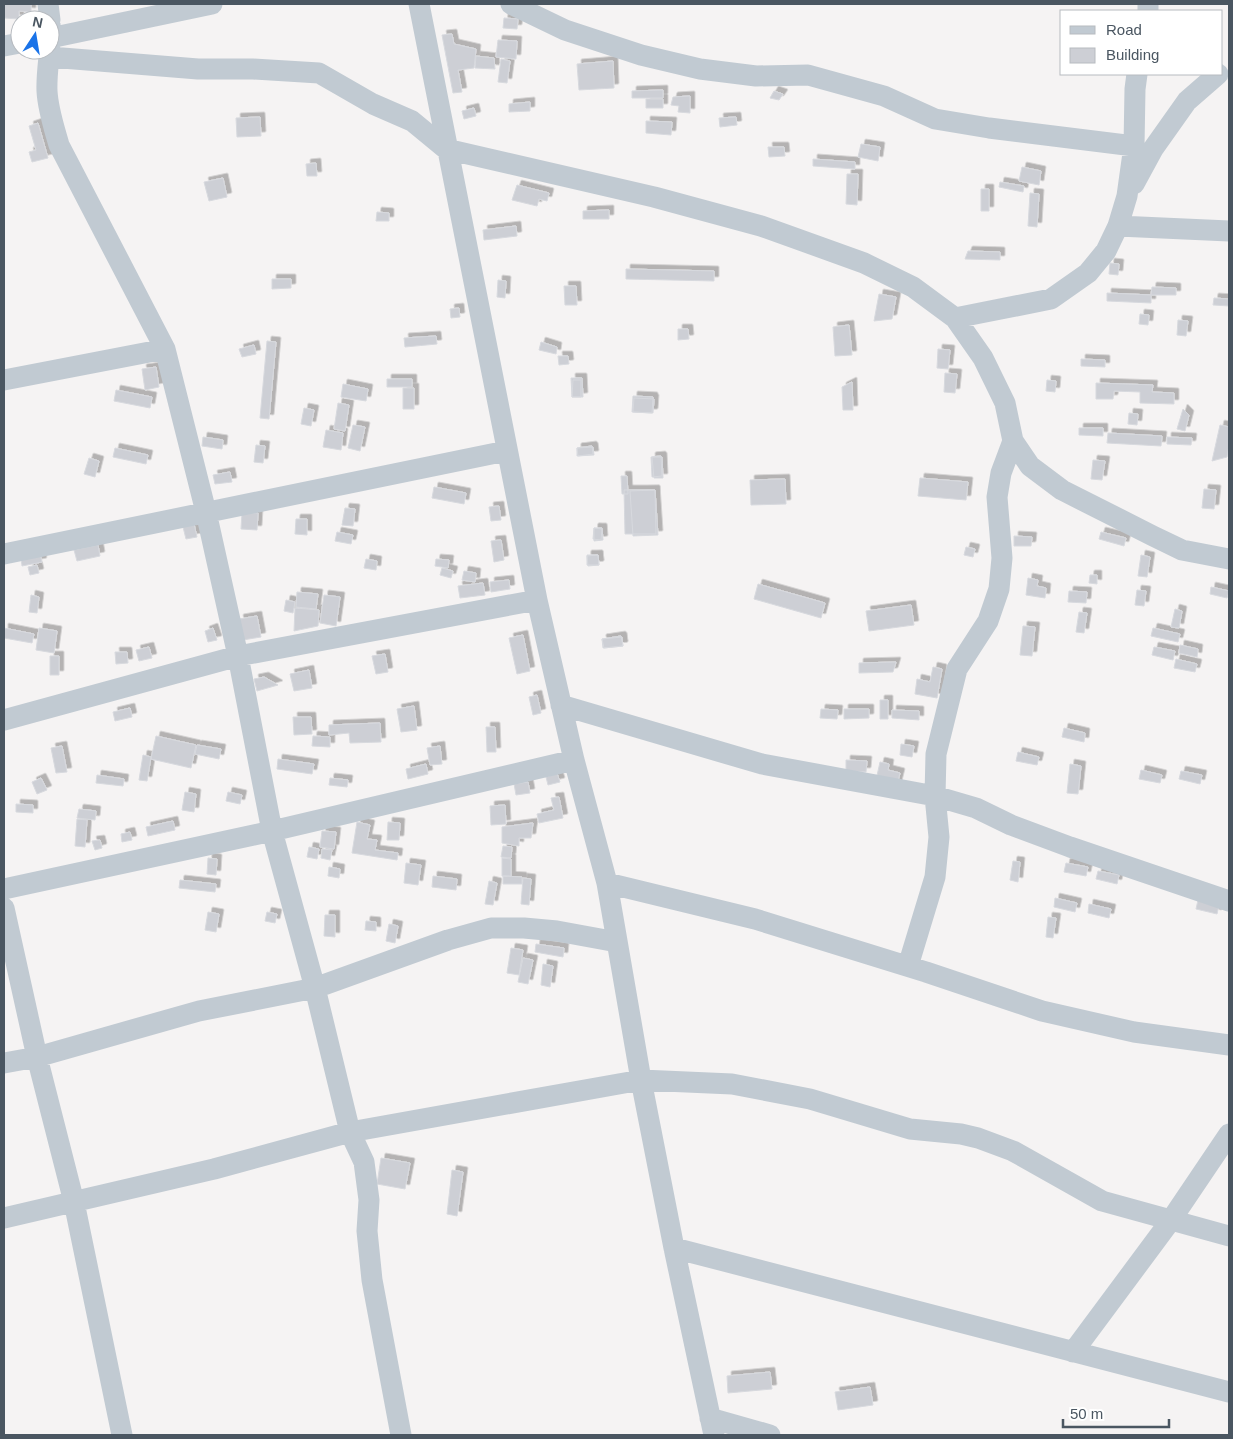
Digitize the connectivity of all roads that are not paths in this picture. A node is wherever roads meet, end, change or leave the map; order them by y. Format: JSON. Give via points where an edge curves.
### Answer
{"nodes":[{"id":1,"x":212,"y":4,"type":"edge"},
{"id":2,"x":418,"y":4,"type":"edge"},
{"id":3,"x":511,"y":4,"type":"edge"},
{"id":4,"x":60,"y":34,"type":"edge"},
{"id":5,"x":60,"y":38,"type":"edge"},
{"id":6,"x":49,"y":60,"type":"edge"},
{"id":7,"x":1137,"y":75,"type":"edge"},
{"id":8,"x":1217,"y":75,"type":"edge"},
{"id":9,"x":1134,"y":146,"type":"junction"},
{"id":10,"x":446,"y":149,"type":"junction"},
{"id":11,"x":1127,"y":196,"type":"junction"},
{"id":12,"x":1118,"y":226,"type":"junction"},
{"id":13,"x":1229,"y":231,"type":"edge"},
{"id":14,"x":955,"y":318,"type":"junction"},
{"id":15,"x":165,"y":349,"type":"junction"},
{"id":16,"x":4,"y":380,"type":"edge"},
{"id":17,"x":1013,"y":440,"type":"junction"},
{"id":18,"x":506,"y":451,"type":"junction"},
{"id":19,"x":206,"y":512,"type":"junction"},
{"id":20,"x":4,"y":554,"type":"edge"},
{"id":21,"x":1229,"y":559,"type":"edge"},
{"id":22,"x":536,"y":600,"type":"junction"},
{"id":23,"x":238,"y":656,"type":"junction"},
{"id":24,"x":561,"y":705,"type":"junction"},
{"id":25,"x":4,"y":720,"type":"edge"},
{"id":26,"x":574,"y":760,"type":"junction"},
{"id":27,"x":935,"y":796,"type":"junction"},
{"id":28,"x":272,"y":831,"type":"junction"},
{"id":29,"x":607,"y":883,"type":"junction"},
{"id":30,"x":4,"y":889,"type":"edge"},
{"id":31,"x":1229,"y":900,"type":"edge"},
{"id":32,"x":4,"y":908,"type":"edge"},
{"id":33,"x":617,"y":942,"type":"junction"},
{"id":34,"x":908,"y":966,"type":"junction"},
{"id":35,"x":316,"y":988,"type":"junction"},
{"id":36,"x":1229,"y":1045,"type":"edge"},
{"id":37,"x":36,"y":1057,"type":"junction"},
{"id":38,"x":4,"y":1063,"type":"edge"},
{"id":39,"x":641,"y":1080,"type":"junction"},
{"id":40,"x":350,"y":1132,"type":"junction"},
{"id":41,"x":1229,"y":1134,"type":"edge"},
{"id":42,"x":74,"y":1202,"type":"junction"},
{"id":43,"x":4,"y":1218,"type":"edge"},
{"id":44,"x":1171,"y":1220,"type":"junction"},
{"id":45,"x":1229,"y":1236,"type":"edge"},
{"id":46,"x":674,"y":1248,"type":"junction"},
{"id":47,"x":1073,"y":1352,"type":"junction"},
{"id":48,"x":1229,"y":1392,"type":"edge"},
{"id":49,"x":712,"y":1426,"type":"edge"},
{"id":50,"x":122,"y":1435,"type":"edge"},
{"id":51,"x":401,"y":1435,"type":"edge"},
{"id":52,"x":770,"y":1435,"type":"edge"}],
"edges":[{"from":1,"to":4,"type":"street"},
{"from":2,"to":10,"type":"street"},
{"from":3,"to":9,"type":"street","via":[[565,30],[641,55],[700,69],[756,76],[808,75],[884,96],[935,119]]},
{"from":5,"to":10,"type":"street","via":[[198,69],[319,73],[373,104],[412,121]]},
{"from":6,"to":15,"type":"street","via":[[50,115],[59,144]]},
{"from":7,"to":9,"type":"street"},
{"from":8,"to":11,"type":"street","via":[[1187,101],[1153,149]]},
{"from":9,"to":11,"type":"street"},
{"from":10,"to":14,"type":"street","via":[[654,197],[761,226],[864,262],[913,287]]},
{"from":10,"to":18,"type":"street"},
{"from":11,"to":12,"type":"street"},
{"from":12,"to":13,"type":"street"},
{"from":12,"to":14,"type":"street","via":[[1106,251],[1088,273],[1051,299]]},
{"from":14,"to":17,"type":"street","via":[[983,358],[1005,403]]},
{"from":15,"to":16,"type":"street"},
{"from":15,"to":19,"type":"street"},
{"from":17,"to":21,"type":"street","via":[[1030,466],[1062,490],[1182,550]]},
{"from":17,"to":27,"type":"street","via":[[1000,473],[997,497],[1002,558],[999,589],[988,621],[957,669],[936,754]]},
{"from":18,"to":19,"type":"street"},
{"from":18,"to":22,"type":"street"},
{"from":19,"to":20,"type":"street"},
{"from":19,"to":23,"type":"street"},
{"from":22,"to":23,"type":"street"},
{"from":22,"to":24,"type":"street"},
{"from":23,"to":25,"type":"street"},
{"from":23,"to":28,"type":"street"},
{"from":24,"to":26,"type":"street"},
{"from":24,"to":27,"type":"street","via":[[762,764]]},
{"from":26,"to":28,"type":"street"},
{"from":26,"to":29,"type":"street"},
{"from":27,"to":31,"type":"street"},
{"from":27,"to":34,"type":"street","via":[[939,837],[935,877]]},
{"from":28,"to":30,"type":"street"},
{"from":28,"to":35,"type":"street"},
{"from":29,"to":33,"type":"street"},
{"from":29,"to":34,"type":"street","via":[[755,919]]},
{"from":32,"to":37,"type":"street"},
{"from":33,"to":35,"type":"street","via":[[557,931],[490,928]]},
{"from":33,"to":39,"type":"street"},
{"from":34,"to":36,"type":"street","via":[[1042,1011],[1134,1032]]},
{"from":35,"to":37,"type":"street","via":[[199,1011]]},
{"from":35,"to":40,"type":"street"},
{"from":37,"to":38,"type":"street"},
{"from":37,"to":42,"type":"street"},
{"from":39,"to":40,"type":"street"},
{"from":39,"to":44,"type":"street","via":[[732,1084],[810,1099],[910,1129],[978,1138],[1013,1152],[1102,1201]]},
{"from":39,"to":46,"type":"street"},
{"from":40,"to":42,"type":"street"},
{"from":40,"to":51,"type":"street","via":[[364,1162],[372,1280]]},
{"from":41,"to":44,"type":"street"},
{"from":42,"to":43,"type":"street"},
{"from":42,"to":50,"type":"street"},
{"from":44,"to":45,"type":"street"},
{"from":44,"to":47,"type":"street"},
{"from":46,"to":47,"type":"street"},
{"from":46,"to":49,"type":"street"},
{"from":47,"to":48,"type":"street"},
{"from":49,"to":52,"type":"street"}]}
